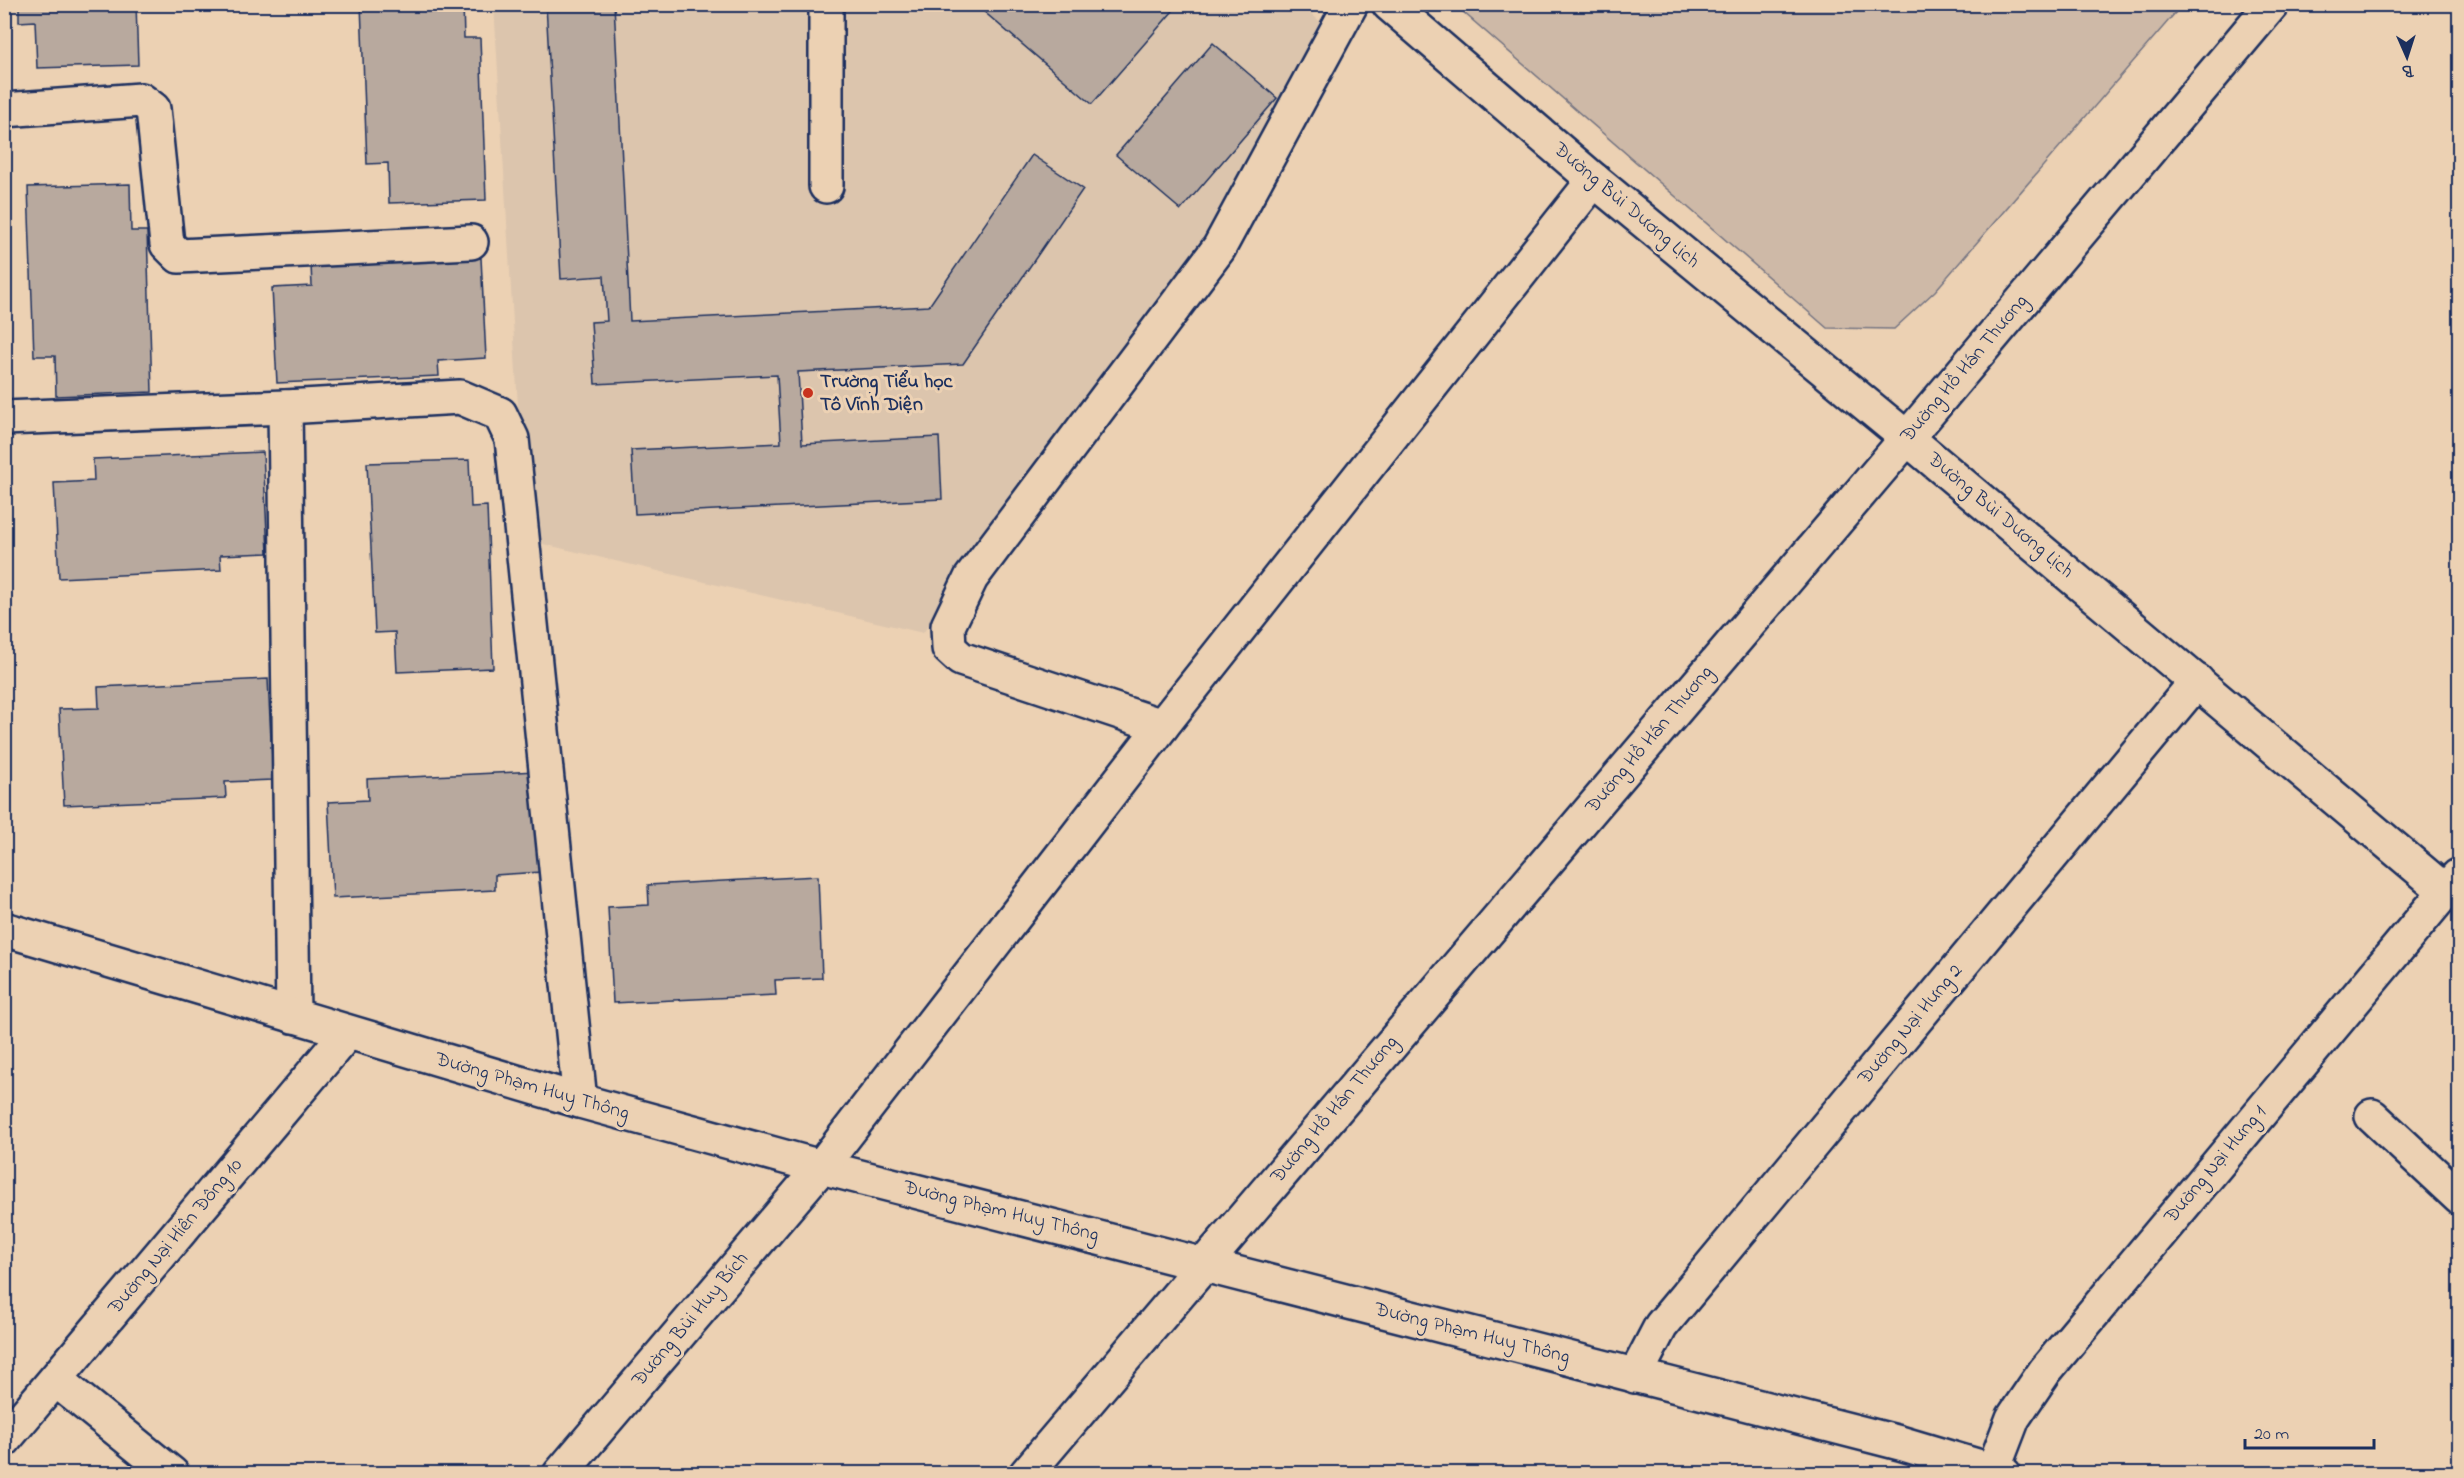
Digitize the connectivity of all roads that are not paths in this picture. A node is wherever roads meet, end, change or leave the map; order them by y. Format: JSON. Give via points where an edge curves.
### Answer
{"nodes":[{"id":1,"x":826,"y":4,"type":"edge"},
{"id":2,"x":1351,"y":4,"type":"edge"},
{"id":3,"x":1389,"y":4,"type":"edge"},
{"id":4,"x":2272,"y":4,"type":"edge"},
{"id":5,"x":4,"y":111,"type":"edge"},
{"id":6,"x":1594,"y":180,"type":"junction"},
{"id":7,"x":826,"y":186,"type":"dead end"},
{"id":8,"x":471,"y":242,"type":"dead end"},
{"id":9,"x":285,"y":407,"type":"junction"},
{"id":10,"x":4,"y":418,"type":"edge"},
{"id":11,"x":1907,"y":438,"type":"junction"},
{"id":12,"x":2197,"y":681,"type":"junction"},
{"id":13,"x":1162,"y":726,"type":"junction"},
{"id":14,"x":2452,"y":882,"type":"edge"},
{"id":15,"x":4,"y":929,"type":"edge"},
{"id":16,"x":293,"y":1016,"type":"junction"},
{"id":17,"x":347,"y":1033,"type":"junction"},
{"id":18,"x":580,"y":1101,"type":"junction"},
{"id":19,"x":2373,"y":1116,"type":"dead end"},
{"id":20,"x":821,"y":1167,"type":"junction"},
{"id":21,"x":2460,"y":1198,"type":"edge"},
{"id":22,"x":1204,"y":1264,"type":"junction"},
{"id":23,"x":1635,"y":1376,"type":"junction"},
{"id":24,"x":56,"y":1380,"type":"junction"},
{"id":25,"x":4,"y":1440,"type":"edge"},
{"id":26,"x":1999,"y":1472,"type":"edge"},
{"id":27,"x":172,"y":1473,"type":"edge"},
{"id":28,"x":560,"y":1473,"type":"edge"},
{"id":29,"x":1026,"y":1473,"type":"edge"}],
"edges":[{"from":1,"to":7,"type":"street"},
{"from":2,"to":13,"type":"street","via":[[1219,248],[971,578],[948,626],[949,648],[961,659]]},
{"from":3,"to":6,"type":"street","name":"Đường Bùi Dương Lịch"},
{"from":4,"to":11,"type":"street","name":"Đường Hồ Hán Thương"},
{"from":5,"to":8,"type":"street","via":[[141,100],[153,109],[167,244],[179,256]]},
{"from":6,"to":11,"type":"street","name":"Đường Bùi Dương Lịch"},
{"from":6,"to":13,"type":"street","name":"Đường Bùi Huy Bích"},
{"from":9,"to":10,"type":"street"},
{"from":9,"to":16,"type":"street"},
{"from":9,"to":18,"type":"street","via":[[460,396],[500,414],[512,440]]},
{"from":11,"to":12,"type":"street","name":"Đường Bùi Dương Lịch"},
{"from":11,"to":22,"type":"street","name":"Đường Hồ Hán Thương"},
{"from":12,"to":14,"type":"street","name":"Đường Bùi Dương Lịch"},
{"from":12,"to":23,"type":"street","name":"Đường Nại Hưng 2","via":[[1661,1326]]},
{"from":13,"to":20,"type":"street","name":"Đường Bùi Huy Bích"},
{"from":14,"to":26,"type":"street","name":"Đường Nại Hưng 1","via":[[2045,1371],[2013,1418]]},
{"from":15,"to":16,"type":"street","name":"Đường Phạm Huy Thông"},
{"from":16,"to":17,"type":"street","name":"Đường Phạm Huy Thông"},
{"from":17,"to":18,"type":"street","name":"Đường Phạm Huy Thông"},
{"from":17,"to":24,"type":"street","name":"Đường Nại Hiên Đông 10"},
{"from":18,"to":20,"type":"street","name":"Đường Phạm Huy Thông"},
{"from":19,"to":21,"type":"street"},
{"from":20,"to":22,"type":"street","name":"Đường Phạm Huy Thông"},
{"from":20,"to":28,"type":"street","name":"Đường Bùi Huy Bích"},
{"from":22,"to":23,"type":"street","name":"Đường Phạm Huy Thông"},
{"from":22,"to":29,"type":"street","name":"Đường Hồ Hán Thương"},
{"from":23,"to":26,"type":"street","name":"Đường Phạm Huy Thông"},
{"from":24,"to":25,"type":"street","name":"Đường Nại Hiên Đông 10"},
{"from":24,"to":27,"type":"street"}]}
